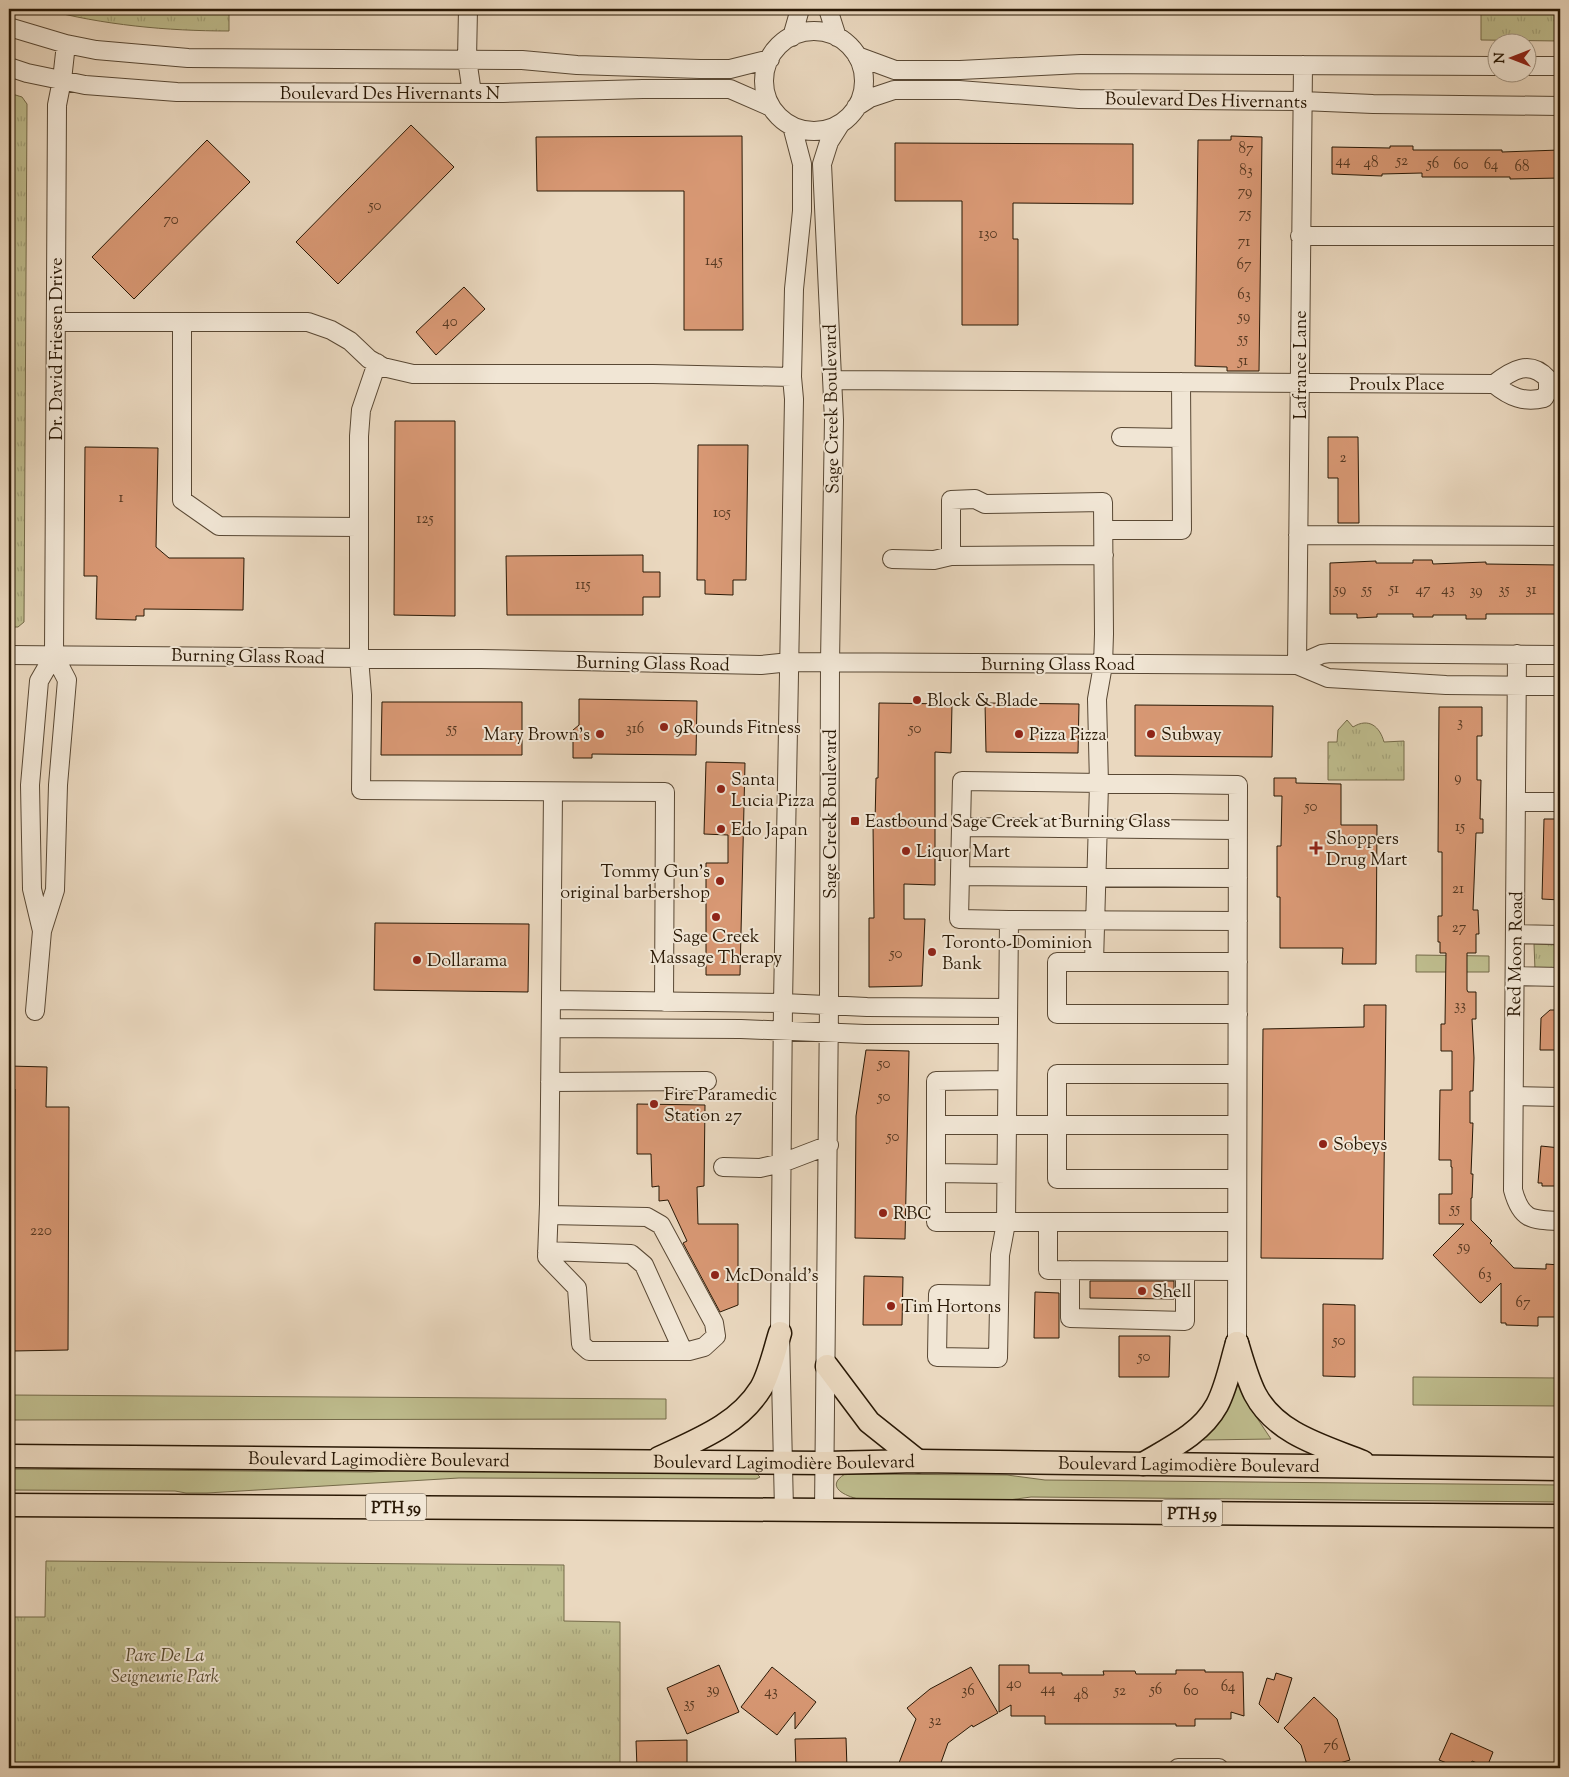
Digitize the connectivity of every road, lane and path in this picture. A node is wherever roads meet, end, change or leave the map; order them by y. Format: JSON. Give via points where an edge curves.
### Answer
{"nodes":[{"id":1,"x":468,"y":9,"type":"edge"},
{"id":2,"x":800,"y":9,"type":"edge"},
{"id":3,"x":828,"y":9,"type":"edge"},
{"id":4,"x":9,"y":27,"type":"edge"},
{"id":5,"x":792,"y":37,"type":"junction"},
{"id":6,"x":837,"y":37,"type":"junction"},
{"id":7,"x":66,"y":44,"type":"junction"},
{"id":8,"x":857,"y":56,"type":"junction"},
{"id":9,"x":770,"y":58,"type":"junction"},
{"id":10,"x":467,"y":59,"type":"junction"},
{"id":11,"x":1303,"y":64,"type":"junction"},
{"id":12,"x":1486,"y":66,"type":"edge"},
{"id":13,"x":1536,"y":66,"type":"edge"},
{"id":14,"x":1560,"y":66,"type":"edge"},
{"id":15,"x":9,"y":67,"type":"edge"},
{"id":16,"x":62,"y":80,"type":"junction"},
{"id":17,"x":472,"y":93,"type":"junction"},
{"id":18,"x":1302,"y":101,"type":"junction"},
{"id":19,"x":1560,"y":106,"type":"edge"},
{"id":20,"x":771,"y":107,"type":"junction"},
{"id":21,"x":856,"y":107,"type":"junction"},
{"id":22,"x":841,"y":123,"type":"junction"},
{"id":23,"x":792,"y":126,"type":"junction"},
{"id":24,"x":1300,"y":236,"type":"junction"},
{"id":25,"x":1560,"y":236,"type":"edge"},
{"id":26,"x":56,"y":322,"type":"junction"},
{"id":27,"x":182,"y":322,"type":"junction"},
{"id":28,"x":377,"y":363,"type":"junction"},
{"id":29,"x":792,"y":377,"type":"junction"},
{"id":30,"x":832,"y":380,"type":"junction"},
{"id":31,"x":1182,"y":382,"type":"junction"},
{"id":32,"x":1300,"y":384,"type":"junction"},
{"id":33,"x":1494,"y":384,"type":"dead end"},
{"id":34,"x":1121,"y":437,"type":"dead end"},
{"id":35,"x":1182,"y":438,"type":"junction"},
{"id":36,"x":359,"y":527,"type":"junction"},
{"id":37,"x":1104,"y":530,"type":"junction"},
{"id":38,"x":1298,"y":535,"type":"junction"},
{"id":39,"x":1560,"y":536,"type":"edge"},
{"id":40,"x":1104,"y":555,"type":"junction"},
{"id":41,"x":951,"y":556,"type":"junction"},
{"id":42,"x":892,"y":559,"type":"dead end"},
{"id":43,"x":1517,"y":654,"type":"junction"},
{"id":44,"x":1560,"y":654,"type":"edge"},
{"id":45,"x":9,"y":655,"type":"edge"},
{"id":46,"x":54,"y":655,"type":"junction"},
{"id":47,"x":359,"y":658,"type":"junction"},
{"id":48,"x":790,"y":662,"type":"junction"},
{"id":49,"x":830,"y":662,"type":"junction"},
{"id":50,"x":1103,"y":665,"type":"junction"},
{"id":51,"x":1297,"y":665,"type":"junction"},
{"id":52,"x":1517,"y":685,"type":"junction"},
{"id":53,"x":1560,"y":686,"type":"edge"},
{"id":54,"x":1098,"y":784,"type":"junction"},
{"id":55,"x":553,"y":792,"type":"junction"},
{"id":56,"x":1516,"y":802,"type":"junction"},
{"id":57,"x":1560,"y":802,"type":"edge"},
{"id":58,"x":961,"y":827,"type":"junction"},
{"id":59,"x":1097,"y":829,"type":"junction"},
{"id":60,"x":1238,"y":830,"type":"junction"},
{"id":61,"x":960,"y":876,"type":"junction"},
{"id":62,"x":1096,"y":877,"type":"junction"},
{"id":63,"x":1238,"y":878,"type":"junction"},
{"id":64,"x":1009,"y":920,"type":"junction"},
{"id":65,"x":1095,"y":920,"type":"junction"},
{"id":66,"x":1238,"y":921,"type":"junction"},
{"id":67,"x":42,"y":931,"type":"junction"},
{"id":68,"x":1515,"y":934,"type":"junction"},
{"id":69,"x":1560,"y":935,"type":"edge"},
{"id":70,"x":1094,"y":962,"type":"junction"},
{"id":71,"x":1238,"y":962,"type":"junction"},
{"id":72,"x":1514,"y":976,"type":"junction"},
{"id":73,"x":1560,"y":977,"type":"edge"},
{"id":74,"x":551,"y":1000,"type":"junction"},
{"id":75,"x":664,"y":1002,"type":"junction"},
{"id":76,"x":783,"y":1003,"type":"junction"},
{"id":77,"x":830,"y":1005,"type":"junction"},
{"id":78,"x":1008,"y":1008,"type":"junction"},
{"id":79,"x":35,"y":1011,"type":"dead end"},
{"id":80,"x":1238,"y":1014,"type":"junction"},
{"id":81,"x":551,"y":1028,"type":"junction"},
{"id":82,"x":783,"y":1030,"type":"junction"},
{"id":83,"x":829,"y":1032,"type":"junction"},
{"id":84,"x":1008,"y":1034,"type":"junction"},
{"id":85,"x":1237,"y":1074,"type":"junction"},
{"id":86,"x":1007,"y":1080,"type":"junction"},
{"id":87,"x":707,"y":1081,"type":"dead end"},
{"id":88,"x":550,"y":1082,"type":"junction"},
{"id":89,"x":1514,"y":1096,"type":"junction"},
{"id":90,"x":1560,"y":1096,"type":"edge"},
{"id":91,"x":936,"y":1125,"type":"junction"},
{"id":92,"x":1007,"y":1125,"type":"junction"},
{"id":93,"x":1057,"y":1125,"type":"junction"},
{"id":94,"x":1237,"y":1125,"type":"junction"},
{"id":95,"x":828,"y":1145,"type":"junction"},
{"id":96,"x":782,"y":1163,"type":"junction"},
{"id":97,"x":723,"y":1167,"type":"dead end"},
{"id":98,"x":936,"y":1173,"type":"junction"},
{"id":99,"x":1006,"y":1174,"type":"junction"},
{"id":100,"x":1237,"y":1179,"type":"junction"},
{"id":101,"x":549,"y":1215,"type":"junction"},
{"id":102,"x":1560,"y":1221,"type":"edge"},
{"id":103,"x":1237,"y":1222,"type":"junction"},
{"id":104,"x":1006,"y":1223,"type":"junction"},
{"id":105,"x":1048,"y":1223,"type":"junction"},
{"id":106,"x":547,"y":1251,"type":"junction"},
{"id":107,"x":1070,"y":1270,"type":"junction"},
{"id":108,"x":1185,"y":1271,"type":"junction"},
{"id":109,"x":1237,"y":1271,"type":"junction"},
{"id":110,"x":999,"y":1295,"type":"junction"},
{"id":111,"x":780,"y":1333,"type":"junction"},
{"id":112,"x":1237,"y":1343,"type":"junction"},
{"id":113,"x":682,"y":1351,"type":"junction"},
{"id":114,"x":827,"y":1366,"type":"junction"},
{"id":115,"x":9,"y":1456,"type":"edge"},
{"id":116,"x":653,"y":1460,"type":"junction"},
{"id":117,"x":784,"y":1461,"type":"junction"},
{"id":118,"x":918,"y":1461,"type":"junction"},
{"id":119,"x":825,"y":1463,"type":"junction"},
{"id":120,"x":1142,"y":1464,"type":"junction"},
{"id":121,"x":1375,"y":1468,"type":"junction"},
{"id":122,"x":1560,"y":1469,"type":"edge"},
{"id":123,"x":9,"y":1505,"type":"edge"},
{"id":124,"x":784,"y":1510,"type":"junction"},
{"id":125,"x":824,"y":1510,"type":"junction"},
{"id":126,"x":1560,"y":1516,"type":"edge"},
{"id":127,"x":1178,"y":1768,"type":"edge"},
{"id":128,"x":1219,"y":1768,"type":"edge"}],
"edges":[{"from":1,"to":10,"type":"street"},
{"from":2,"to":5,"type":"street"},
{"from":3,"to":6,"type":"street"},
{"from":4,"to":7,"type":"street","name":"Boulevard Des Hivernants N"},
{"from":5,"to":6,"type":"street","via":[[810,31]]},
{"from":5,"to":9,"type":"street"},
{"from":6,"to":8,"type":"street"},
{"from":7,"to":10,"type":"street","name":"Boulevard Des Hivernants N","via":[[96,50],[188,58]]},
{"from":7,"to":16,"type":"street","name":"Dr. David Friesen Drive"},
{"from":8,"to":11,"type":"street","name":"Boulevard Des Hivernants","via":[[895,70],[1081,64]]},
{"from":8,"to":21,"type":"street","via":[[864,76]]},
{"from":9,"to":10,"type":"street","name":"Boulevard Des Hivernants N","via":[[730,69]]},
{"from":9,"to":20,"type":"street","via":[[764,78]]},
{"from":10,"to":17,"type":"street"},
{"from":11,"to":12,"type":"street","name":"Boulevard Des Hivernants"},
{"from":11,"to":18,"type":"street","name":"Lafrance Lane"},
{"from":13,"to":14,"type":"street"},
{"from":15,"to":16,"type":"street","name":"Boulevard Des Hivernants N"},
{"from":16,"to":17,"type":"street","name":"Boulevard Des Hivernants N","via":[[85,85],[177,92]]},
{"from":16,"to":26,"type":"street","name":"Dr. David Friesen Drive","via":[[57,105]]},
{"from":17,"to":20,"type":"street","name":"Boulevard Des Hivernants N","via":[[730,90]]},
{"from":18,"to":19,"type":"street","name":"Boulevard Des Hivernants"},
{"from":18,"to":21,"type":"street","name":"Boulevard Des Hivernants","via":[[1079,99],[959,90],[894,90]]},
{"from":18,"to":24,"type":"street","name":"Lafrance Lane"},
{"from":20,"to":23,"type":"street"},
{"from":21,"to":22,"type":"street"},
{"from":22,"to":23,"type":"street","via":[[822,130],[802,130]]},
{"from":22,"to":30,"type":"street","name":"Sage Creek Boulevard","via":[[829,142],[822,164]]},
{"from":23,"to":29,"type":"street","name":"Sage Creek Boulevard","via":[[802,164]]},
{"from":24,"to":25,"type":"street"},
{"from":24,"to":32,"type":"street","name":"Lafrance Lane"},
{"from":26,"to":27,"type":"street"},
{"from":26,"to":46,"type":"street","name":"Dr. David Friesen Drive"},
{"from":27,"to":28,"type":"street","via":[[308,322],[350,341]]},
{"from":27,"to":36,"type":"street","via":[[182,500],[219,526]]},
{"from":28,"to":29,"type":"street","via":[[413,374]]},
{"from":28,"to":36,"type":"street","via":[[361,410]]},
{"from":29,"to":48,"type":"street","name":"Sage Creek Boulevard"},
{"from":30,"to":31,"type":"street","name":"Proulx Place"},
{"from":30,"to":49,"type":"street","name":"Sage Creek Boulevard"},
{"from":31,"to":32,"type":"street","name":"Proulx Place"},
{"from":31,"to":35,"type":"street"},
{"from":32,"to":33,"type":"street","name":"Proulx Place"},
{"from":32,"to":38,"type":"street","name":"Lafrance Lane"},
{"from":34,"to":35,"type":"street"},
{"from":35,"to":37,"type":"street","via":[[1182,530]]},
{"from":36,"to":47,"type":"street"},
{"from":37,"to":40,"type":"street"},
{"from":37,"to":41,"type":"street","via":[[1103,502],[985,504],[975,499],[951,500]]},
{"from":38,"to":39,"type":"street"},
{"from":38,"to":51,"type":"street","name":"Lafrance Lane"},
{"from":40,"to":41,"type":"street"},
{"from":40,"to":50,"type":"street"},
{"from":41,"to":42,"type":"street","via":[[934,560]]},
{"from":43,"to":44,"type":"street","name":"Burning Glass Road"},
{"from":43,"to":51,"type":"street","name":"Burning Glass Road","via":[[1330,653]]},
{"from":43,"to":52,"type":"street","name":"Red Moon Road"},
{"from":45,"to":46,"type":"street","name":"Burning Glass Road"},
{"from":46,"to":47,"type":"street","name":"Burning Glass Road"},
{"from":46,"to":67,"type":"street","via":[[39,681],[30,785],[32,889]]},
{"from":46,"to":67,"type":"street","via":[[67,680],[58,784],[55,890]]},
{"from":47,"to":48,"type":"street","name":"Burning Glass Road","via":[[761,665]]},
{"from":47,"to":55,"type":"street","via":[[361,790]]},
{"from":48,"to":49,"type":"street","name":"Burning Glass Road"},
{"from":48,"to":76,"type":"street","name":"Sage Creek Boulevard"},
{"from":49,"to":50,"type":"street","name":"Burning Glass Road"},
{"from":49,"to":77,"type":"street","name":"Sage Creek Boulevard"},
{"from":50,"to":51,"type":"street","name":"Burning Glass Road"},
{"from":50,"to":54,"type":"street","via":[[1097,699]]},
{"from":51,"to":52,"type":"street","name":"Burning Glass Road","via":[[1328,678]]},
{"from":52,"to":53,"type":"street","name":"Burning Glass Road"},
{"from":52,"to":56,"type":"street","name":"Red Moon Road"},
{"from":54,"to":58,"type":"street","via":[[962,781]]},
{"from":54,"to":59,"type":"street"},
{"from":54,"to":60,"type":"street","via":[[1238,785]]},
{"from":55,"to":74,"type":"street"},
{"from":55,"to":75,"type":"street","via":[[665,792]]},
{"from":56,"to":57,"type":"street"},
{"from":56,"to":68,"type":"street","name":"Red Moon Road"},
{"from":58,"to":59,"type":"street"},
{"from":58,"to":61,"type":"street"},
{"from":59,"to":60,"type":"street"},
{"from":59,"to":62,"type":"street"},
{"from":60,"to":63,"type":"street"},
{"from":61,"to":62,"type":"street"},
{"from":61,"to":64,"type":"street","via":[[959,919]]},
{"from":62,"to":63,"type":"street"},
{"from":62,"to":65,"type":"street"},
{"from":63,"to":66,"type":"street"},
{"from":64,"to":65,"type":"street"},
{"from":64,"to":78,"type":"street"},
{"from":65,"to":66,"type":"street"},
{"from":65,"to":70,"type":"street"},
{"from":66,"to":71,"type":"street"},
{"from":67,"to":79,"type":"street"},
{"from":68,"to":69,"type":"street"},
{"from":68,"to":72,"type":"street","name":"Red Moon Road"},
{"from":70,"to":71,"type":"street"},
{"from":70,"to":80,"type":"street","via":[[1057,962],[1057,1014]]},
{"from":71,"to":80,"type":"street"},
{"from":72,"to":73,"type":"street"},
{"from":72,"to":89,"type":"street","name":"Red Moon Road"},
{"from":74,"to":75,"type":"street"},
{"from":74,"to":81,"type":"street"},
{"from":75,"to":76,"type":"street"},
{"from":76,"to":77,"type":"street"},
{"from":76,"to":82,"type":"street","name":"Sage Creek Boulevard"},
{"from":77,"to":78,"type":"street"},
{"from":77,"to":83,"type":"street","name":"Sage Creek Boulevard"},
{"from":78,"to":84,"type":"street"},
{"from":80,"to":85,"type":"street"},
{"from":81,"to":82,"type":"street"},
{"from":81,"to":88,"type":"street"},
{"from":82,"to":83,"type":"street"},
{"from":82,"to":96,"type":"street","name":"Sage Creek Boulevard"},
{"from":83,"to":84,"type":"street"},
{"from":83,"to":95,"type":"street","name":"Sage Creek Boulevard"},
{"from":84,"to":86,"type":"street"},
{"from":85,"to":93,"type":"street","via":[[1057,1074]]},
{"from":85,"to":94,"type":"street"},
{"from":86,"to":91,"type":"street","via":[[936,1081]]},
{"from":86,"to":92,"type":"street"},
{"from":87,"to":88,"type":"street"},
{"from":88,"to":101,"type":"street"},
{"from":89,"to":90,"type":"street"},
{"from":89,"to":102,"type":"street","name":"Red Moon Road","via":[[1513,1190],[1517,1205],[1525,1215]]},
{"from":91,"to":92,"type":"street"},
{"from":91,"to":98,"type":"street"},
{"from":92,"to":93,"type":"street"},
{"from":92,"to":99,"type":"street"},
{"from":93,"to":94,"type":"street"},
{"from":93,"to":100,"type":"street","via":[[1057,1179]]},
{"from":94,"to":100,"type":"street"},
{"from":95,"to":96,"type":"street"},
{"from":95,"to":114,"type":"street","name":"Sage Creek Boulevard"},
{"from":96,"to":97,"type":"street","via":[[760,1168]]},
{"from":96,"to":111,"type":"street","name":"Sage Creek Boulevard"},
{"from":98,"to":99,"type":"street"},
{"from":98,"to":104,"type":"street","via":[[936,1222]]},
{"from":99,"to":104,"type":"street"},
{"from":100,"to":103,"type":"street"},
{"from":101,"to":106,"type":"street"},
{"from":101,"to":113,"type":"street","via":[[647,1217],[661,1225],[714,1322],[716,1336],[704,1347]]},
{"from":103,"to":105,"type":"street"},
{"from":103,"to":109,"type":"street"},
{"from":104,"to":105,"type":"street"},
{"from":104,"to":110,"type":"street","via":[[1000,1255]]},
{"from":105,"to":107,"type":"street","via":[[1048,1270]]},
{"from":106,"to":113,"type":"street","via":[[631,1254],[644,1265]]},
{"from":106,"to":113,"type":"street","via":[[547,1257],[577,1288],[581,1344],[589,1351]]},
{"from":107,"to":108,"type":"street"},
{"from":107,"to":108,"type":"street","via":[[1070,1318],[1185,1321]]},
{"from":108,"to":109,"type":"street"},
{"from":109,"to":112,"type":"street"},
{"from":110,"to":110,"type":"street","via":[[998,1358],[937,1357],[938,1294]]},
{"from":111,"to":116,"type":"main road","via":[[761,1387],[738,1416],[705,1436]]},
{"from":111,"to":117,"type":"street","name":"Sage Creek Boulevard"},
{"from":112,"to":120,"type":"main road","via":[[1221,1395],[1208,1417],[1185,1440]]},
{"from":112,"to":121,"type":"main road","via":[[1255,1394],[1276,1422],[1296,1435]]},
{"from":114,"to":118,"type":"main road","via":[[869,1422]]},
{"from":114,"to":119,"type":"street","name":"Sage Creek Boulevard"},
{"from":115,"to":116,"type":"main road","name":"Boulevard Lagimodière Boulevard"},
{"from":116,"to":117,"type":"main road","name":"Boulevard Lagimodière Boulevard"},
{"from":117,"to":119,"type":"main road","name":"Boulevard Lagimodière Boulevard"},
{"from":117,"to":124,"type":"street","name":"Sage Creek Boulevard"},
{"from":118,"to":119,"type":"main road","name":"Boulevard Lagimodière Boulevard"},
{"from":118,"to":120,"type":"main road","name":"Boulevard Lagimodière Boulevard"},
{"from":119,"to":125,"type":"street","name":"Sage Creek Boulevard"},
{"from":120,"to":121,"type":"main road","name":"Boulevard Lagimodière Boulevard"},
{"from":121,"to":122,"type":"main road","name":"Boulevard Lagimodière Boulevard"},
{"from":123,"to":124,"type":"main road","number":"PTH 59"},
{"from":124,"to":125,"type":"main road","number":"PTH 59"},
{"from":125,"to":126,"type":"main road","number":"PTH 59"},
{"from":127,"to":128,"type":"street"}]}
